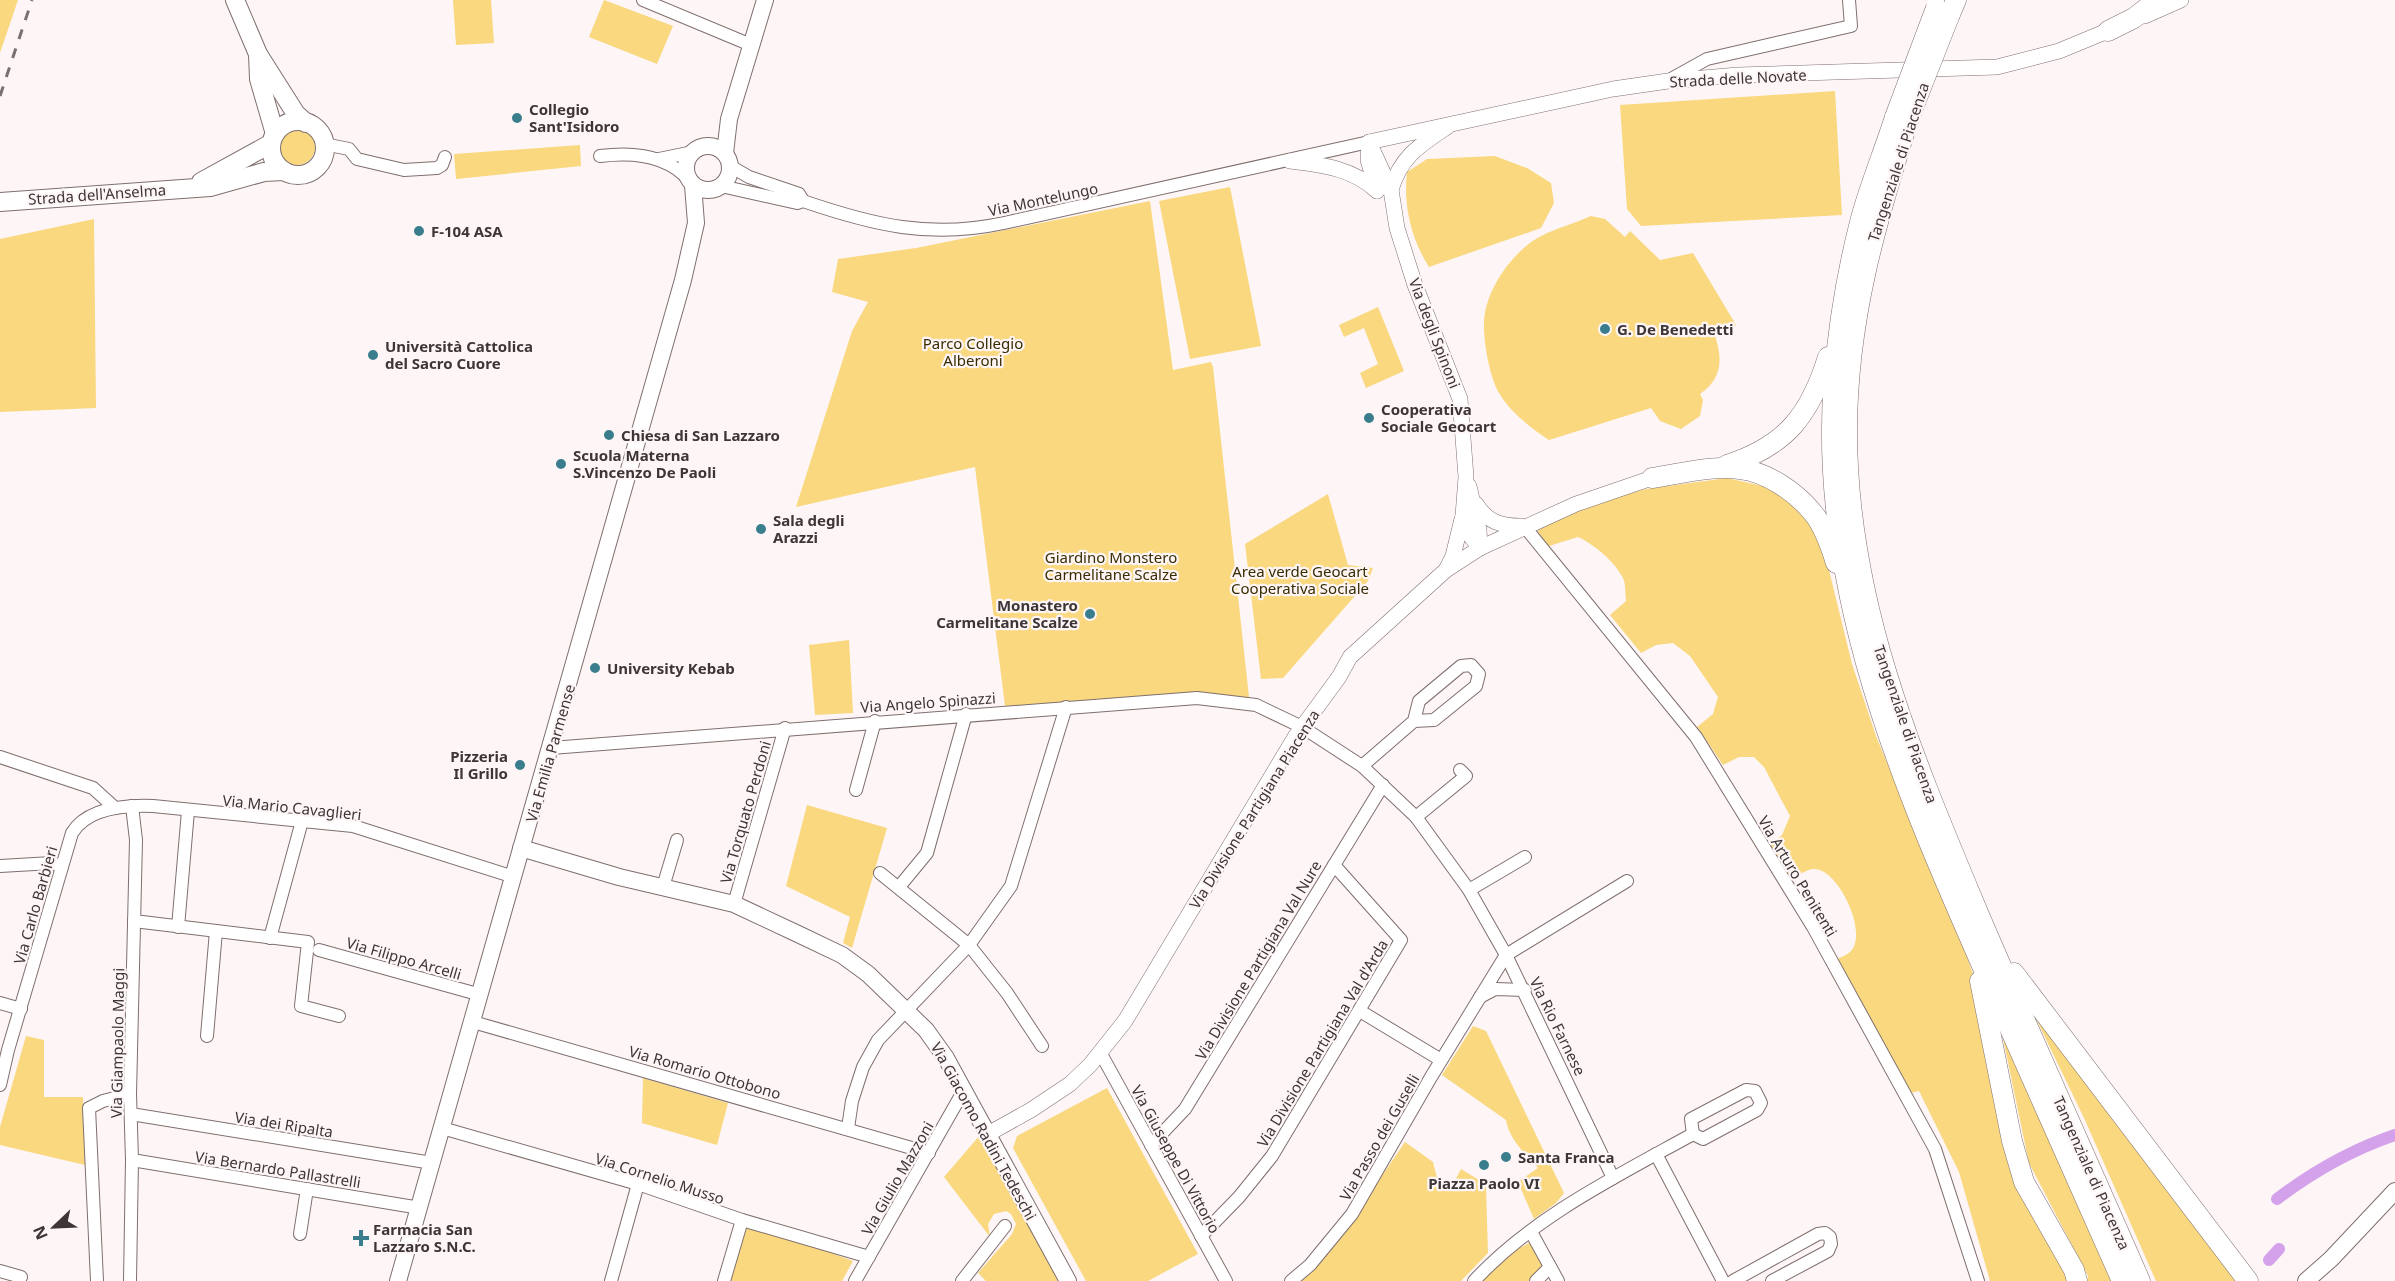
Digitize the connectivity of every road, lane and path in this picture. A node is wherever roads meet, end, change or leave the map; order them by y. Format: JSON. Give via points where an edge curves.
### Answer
{"nodes":[{"id":1,"x":235,"y":0,"type":"edge"},
{"id":2,"x":644,"y":0,"type":"edge"},
{"id":3,"x":765,"y":0,"type":"edge"},
{"id":4,"x":1849,"y":0,"type":"edge"},
{"id":5,"x":2157,"y":0,"type":"edge"},
{"id":6,"x":2181,"y":0,"type":"edge"},
{"id":7,"x":1947,"y":4,"type":"edge"},
{"id":8,"x":2108,"y":31,"type":"junction"},
{"id":9,"x":751,"y":45,"type":"junction"},
{"id":10,"x":258,"y":54,"type":"junction"},
{"id":11,"x":1668,"y":81,"type":"junction"},
{"id":12,"x":1902,"y":117,"type":"junction"},
{"id":13,"x":729,"y":119,"type":"junction"},
{"id":14,"x":1455,"y":121,"type":"junction"},
{"id":15,"x":306,"y":123,"type":"junction"},
{"id":16,"x":272,"y":139,"type":"junction"},
{"id":17,"x":1369,"y":141,"type":"junction"},
{"id":18,"x":324,"y":144,"type":"junction"},
{"id":19,"x":698,"y":149,"type":"junction"},
{"id":20,"x":600,"y":156,"type":"dead end"},
{"id":21,"x":445,"y":157,"type":"dead end"},
{"id":22,"x":659,"y":159,"type":"junction"},
{"id":23,"x":727,"y":160,"type":"junction"},
{"id":24,"x":1290,"y":161,"type":"junction"},
{"id":25,"x":284,"y":171,"type":"junction"},
{"id":26,"x":691,"y":182,"type":"junction"},
{"id":27,"x":195,"y":187,"type":"junction"},
{"id":28,"x":718,"y":188,"type":"junction"},
{"id":29,"x":1384,"y":190,"type":"junction"},
{"id":30,"x":803,"y":201,"type":"junction"},
{"id":31,"x":0,"y":202,"type":"edge"},
{"id":32,"x":696,"y":224,"type":"junction"},
{"id":33,"x":1844,"y":305,"type":"junction"},
{"id":34,"x":1716,"y":469,"type":"junction"},
{"id":35,"x":1466,"y":477,"type":"junction"},
{"id":36,"x":1652,"y":478,"type":"joint"},
{"id":37,"x":1473,"y":500,"type":"junction"},
{"id":38,"x":1463,"y":516,"type":"junction"},
{"id":39,"x":1524,"y":526,"type":"junction"},
{"id":40,"x":1480,"y":548,"type":"junction"},
{"id":41,"x":1446,"y":570,"type":"junction"},
{"id":42,"x":1850,"y":604,"type":"junction"},
{"id":43,"x":1066,"y":707,"type":"junction"},
{"id":44,"x":966,"y":714,"type":"junction"},
{"id":45,"x":1414,"y":721,"type":"junction"},
{"id":46,"x":875,"y":722,"type":"junction"},
{"id":47,"x":1302,"y":727,"type":"junction"},
{"id":48,"x":785,"y":728,"type":"junction"},
{"id":49,"x":551,"y":748,"type":"junction"},
{"id":50,"x":0,"y":757,"type":"edge"},
{"id":51,"x":1362,"y":766,"type":"junction"},
{"id":52,"x":1460,"y":770,"type":"dead end"},
{"id":53,"x":1383,"y":785,"type":"junction"},
{"id":54,"x":856,"y":790,"type":"dead end"},
{"id":55,"x":132,"y":806,"type":"junction"},
{"id":56,"x":115,"y":808,"type":"junction"},
{"id":57,"x":188,"y":811,"type":"junction"},
{"id":58,"x":1416,"y":818,"type":"junction"},
{"id":59,"x":302,"y":821,"type":"junction"},
{"id":60,"x":677,"y":840,"type":"dead end"},
{"id":61,"x":521,"y":848,"type":"junction"},
{"id":62,"x":1525,"y":857,"type":"dead end"},
{"id":63,"x":1334,"y":865,"type":"junction"},
{"id":64,"x":0,"y":866,"type":"edge"},
{"id":65,"x":62,"y":866,"type":"junction"},
{"id":66,"x":880,"y":873,"type":"dead end"},
{"id":67,"x":514,"y":877,"type":"junction"},
{"id":68,"x":1627,"y":881,"type":"dead end"},
{"id":69,"x":663,"y":887,"type":"junction"},
{"id":70,"x":899,"y":887,"type":"junction"},
{"id":71,"x":1469,"y":890,"type":"junction"},
{"id":72,"x":734,"y":904,"type":"junction"},
{"id":73,"x":134,"y":921,"type":"junction"},
{"id":74,"x":178,"y":927,"type":"junction"},
{"id":75,"x":216,"y":931,"type":"junction"},
{"id":76,"x":270,"y":938,"type":"junction"},
{"id":77,"x":1982,"y":943,"type":"junction"},
{"id":78,"x":969,"y":945,"type":"junction"},
{"id":79,"x":319,"y":950,"type":"dead end"},
{"id":80,"x":1506,"y":955,"type":"junction"},
{"id":81,"x":1525,"y":990,"type":"junction"},
{"id":82,"x":481,"y":995,"type":"junction"},
{"id":83,"x":1479,"y":998,"type":"junction"},
{"id":84,"x":0,"y":1003,"type":"edge"},
{"id":85,"x":21,"y":1009,"type":"junction"},
{"id":86,"x":906,"y":1010,"type":"junction"},
{"id":87,"x":1360,"y":1011,"type":"junction"},
{"id":88,"x":339,"y":1016,"type":"dead end"},
{"id":89,"x":473,"y":1022,"type":"junction"},
{"id":90,"x":207,"y":1036,"type":"dead end"},
{"id":91,"x":1042,"y":1046,"type":"dead end"},
{"id":92,"x":1100,"y":1052,"type":"junction"},
{"id":93,"x":1441,"y":1060,"type":"junction"},
{"id":94,"x":0,"y":1085,"type":"edge"},
{"id":95,"x":964,"y":1090,"type":"junction"},
{"id":96,"x":130,"y":1094,"type":"junction"},
{"id":97,"x":130,"y":1114,"type":"junction"},
{"id":98,"x":442,"y":1128,"type":"junction"},
{"id":99,"x":848,"y":1128,"type":"junction"},
{"id":100,"x":988,"y":1134,"type":"junction"},
{"id":101,"x":1693,"y":1134,"type":"junction"},
{"id":102,"x":1151,"y":1146,"type":"junction"},
{"id":103,"x":929,"y":1153,"type":"junction"},
{"id":104,"x":1656,"y":1154,"type":"junction"},
{"id":105,"x":132,"y":1160,"type":"junction"},
{"id":106,"x":432,"y":1164,"type":"junction"},
{"id":107,"x":1613,"y":1178,"type":"junction"},
{"id":108,"x":638,"y":1184,"type":"junction"},
{"id":109,"x":307,"y":1189,"type":"junction"},
{"id":110,"x":2395,"y":1191,"type":"edge"},
{"id":111,"x":420,"y":1208,"type":"junction"},
{"id":112,"x":742,"y":1220,"type":"junction"},
{"id":113,"x":1005,"y":1226,"type":"dead end"},
{"id":114,"x":1531,"y":1232,"type":"junction"},
{"id":115,"x":300,"y":1234,"type":"dead end"},
{"id":116,"x":1201,"y":1236,"type":"junction"},
{"id":117,"x":869,"y":1257,"type":"junction"},
{"id":118,"x":1550,"y":1267,"type":"junction"},
{"id":119,"x":0,"y":1271,"type":"edge"},
{"id":120,"x":21,"y":1277,"type":"dead end"},
{"id":121,"x":97,"y":1281,"type":"edge"},
{"id":122,"x":130,"y":1281,"type":"edge"},
{"id":123,"x":398,"y":1281,"type":"edge"},
{"id":124,"x":611,"y":1281,"type":"edge"},
{"id":125,"x":724,"y":1281,"type":"edge"},
{"id":126,"x":855,"y":1281,"type":"edge"},
{"id":127,"x":962,"y":1281,"type":"edge"},
{"id":128,"x":1067,"y":1281,"type":"edge"},
{"id":129,"x":1226,"y":1281,"type":"edge"},
{"id":130,"x":1291,"y":1281,"type":"edge"},
{"id":131,"x":1474,"y":1281,"type":"edge"},
{"id":132,"x":1536,"y":1281,"type":"edge"},
{"id":133,"x":1558,"y":1281,"type":"edge"},
{"id":134,"x":1723,"y":1281,"type":"edge"},
{"id":135,"x":1733,"y":1281,"type":"edge"},
{"id":136,"x":1772,"y":1281,"type":"edge"},
{"id":137,"x":1978,"y":1281,"type":"edge"},
{"id":138,"x":2078,"y":1281,"type":"edge"},
{"id":139,"x":2122,"y":1281,"type":"edge"},
{"id":140,"x":2140,"y":1281,"type":"edge"},
{"id":141,"x":2248,"y":1281,"type":"edge"},
{"id":142,"x":2306,"y":1281,"type":"edge"}],
"edges":[{"from":1,"to":10,"type":"main road"},
{"from":2,"to":9,"type":"street"},
{"from":3,"to":9,"type":"main road","name":"Via Emilia Parmense"},
{"from":4,"to":11,"type":"street","via":[[1851,26],[1707,59]]},
{"from":5,"to":8,"type":"highway"},
{"from":6,"to":8,"type":"street","name":"Strada delle Novate"},
{"from":7,"to":12,"type":"highway","name":"Tangenziale di Piacenza","bridge":true},
{"from":8,"to":11,"type":"street","name":"Strada delle Novate","via":[[2059,51],[1996,67],[1738,75]]},
{"from":9,"to":13,"type":"main road","name":"Via Emilia Parmense"},
{"from":10,"to":15,"type":"main road"},
{"from":10,"to":16,"type":"main road"},
{"from":11,"to":14,"type":"street","name":"Strada delle Novate"},
{"from":12,"to":33,"type":"highway","name":"Tangenziale di Piacenza","via":[[1860,221]]},
{"from":12,"to":77,"type":"highway","name":"Tangenziale di Piacenza","via":[[1857,305],[1848,400],[1850,491],[1865,599],[1885,675]]},
{"from":13,"to":19,"type":"main road","name":"Via Emilia Parmense"},
{"from":13,"to":23,"type":"main road","name":"Via Emilia Parmense"},
{"from":14,"to":17,"type":"street","name":"Strada delle Novate"},
{"from":14,"to":29,"type":"street","via":[[1412,150]]},
{"from":15,"to":16,"type":"main road","via":[[287,124]]},
{"from":15,"to":18,"type":"main road","via":[[315,128]]},
{"from":16,"to":25,"type":"main road","via":[[272,154]]},
{"from":16,"to":27,"type":"main road","name":"Strada dell'Anselma"},
{"from":17,"to":24,"type":"street","name":"Strada delle Novate"},
{"from":17,"to":29,"type":"street","name":"Via degli Spinoni"},
{"from":18,"to":21,"type":"street","via":[[349,148],[357,159],[404,170],[437,168]]},
{"from":18,"to":25,"type":"main road","via":[[321,162],[313,170],[298,175]]},
{"from":19,"to":22,"type":"street"},
{"from":19,"to":23,"type":"main road","via":[[715,147]]},
{"from":19,"to":26,"type":"main road","name":"Via Emilia Parmense","via":[[686,168]]},
{"from":20,"to":22,"type":"street","via":[[631,153]]},
{"from":22,"to":26,"type":"street"},
{"from":23,"to":28,"type":"main road","name":"Via Emilia Parmense","via":[[729,177]]},
{"from":23,"to":30,"type":"street","name":"Via Montelungo","via":[[748,177],[799,195]]},
{"from":24,"to":29,"type":"street","via":[[1334,167]]},
{"from":24,"to":30,"type":"street","name":"Via Montelungo","via":[[951,232],[902,228]]},
{"from":25,"to":27,"type":"main road","name":"Strada dell'Anselma"},
{"from":26,"to":28,"type":"main road","via":[[704,190]]},
{"from":26,"to":32,"type":"main road","name":"Via Emilia Parmense"},
{"from":27,"to":31,"type":"main road","name":"Strada dell'Anselma"},
{"from":28,"to":30,"type":"street","name":"Via Montelungo"},
{"from":28,"to":32,"type":"main road","name":"Via Emilia Parmense"},
{"from":29,"to":35,"type":"street","name":"Via degli Spinoni","via":[[1415,285],[1460,399]]},
{"from":32,"to":49,"type":"main road","name":"Via Emilia Parmense"},
{"from":33,"to":34,"type":"highway","via":[[1817,390],[1804,414],[1779,441],[1753,457]]},
{"from":33,"to":42,"type":"highway","name":"Tangenziale di Piacenza","via":[[1834,380],[1832,436],[1834,494]]},
{"from":34,"to":36,"type":"highway"},
{"from":34,"to":42,"type":"highway","via":[[1741,469],[1770,479],[1793,493],[1815,514]]},
{"from":35,"to":37,"type":"street","name":"Via degli Spinoni"},
{"from":35,"to":38,"type":"street","name":"Via degli Spinoni"},
{"from":36,"to":39,"type":"street","name":"Via Divisione Partigiana Piacenza"},
{"from":37,"to":39,"type":"street","via":[[1482,514],[1494,522]]},
{"from":37,"to":40,"type":"street","name":"Via degli Spinoni"},
{"from":38,"to":40,"type":"street","name":"Via degli Spinoni","via":[[1468,533]]},
{"from":38,"to":41,"type":"street"},
{"from":39,"to":40,"type":"street","name":"Via Divisione Partigiana Piacenza"},
{"from":39,"to":137,"type":"street","name":"Via Arturo Penitenti","via":[[1696,737],[1813,927],[1935,1149]]},
{"from":40,"to":41,"type":"street","name":"Via Divisione Partigiana Piacenza"},
{"from":41,"to":47,"type":"street","name":"Via Divisione Partigiana Piacenza","via":[[1350,657]]},
{"from":42,"to":77,"type":"highway","name":"Tangenziale di Piacenza","via":[[1899,769]]},
{"from":43,"to":44,"type":"street","name":"Via Angelo Spinazzi"},
{"from":43,"to":47,"type":"street","name":"Via Angelo Spinazzi","via":[[1197,698],[1256,705]]},
{"from":43,"to":78,"type":"street","via":[[1011,886]]},
{"from":44,"to":46,"type":"street","name":"Via Angelo Spinazzi"},
{"from":44,"to":70,"type":"street","via":[[927,853]]},
{"from":45,"to":45,"type":"street","via":[[1434,720],[1476,686],[1479,674],[1471,665],[1461,666],[1419,700]]},
{"from":45,"to":51,"type":"street"},
{"from":46,"to":48,"type":"street","name":"Via Angelo Spinazzi"},
{"from":46,"to":54,"type":"street"},
{"from":47,"to":51,"type":"street","name":"Via Rio Farnese"},
{"from":47,"to":92,"type":"street","name":"Via Divisione Partigiana Piacenza","via":[[1125,1021]]},
{"from":48,"to":49,"type":"street","name":"Via Angelo Spinazzi"},
{"from":48,"to":72,"type":"street","name":"Via Torquato Perdoni"},
{"from":49,"to":61,"type":"main road","name":"Via Emilia Parmense"},
{"from":50,"to":56,"type":"street","via":[[93,788]]},
{"from":51,"to":53,"type":"street","name":"Via Rio Farnese"},
{"from":52,"to":58,"type":"street","via":[[1466,776]]},
{"from":53,"to":58,"type":"street","name":"Via Rio Farnese"},
{"from":53,"to":63,"type":"street","name":"Via Divisione Partigiana Val Nure"},
{"from":55,"to":56,"type":"street","name":"Via Carlo Barbieri"},
{"from":55,"to":57,"type":"street","name":"Via Mario Cavaglieri"},
{"from":55,"to":73,"type":"street","name":"Via Giampaolo Maggi","via":[[136,840]]},
{"from":56,"to":65,"type":"street","name":"Via Carlo Barbieri","via":[[76,826]]},
{"from":57,"to":59,"type":"street","name":"Via Mario Cavaglieri"},
{"from":57,"to":74,"type":"street"},
{"from":58,"to":71,"type":"street","name":"Via Rio Farnese"},
{"from":59,"to":67,"type":"street","name":"Via Mario Cavaglieri","via":[[376,831]]},
{"from":59,"to":76,"type":"street"},
{"from":60,"to":69,"type":"street"},
{"from":61,"to":67,"type":"main road","name":"Via Emilia Parmense"},
{"from":61,"to":69,"type":"main road","name":"Via Giacomo Radini Tedeschi"},
{"from":62,"to":71,"type":"street"},
{"from":63,"to":87,"type":"street","name":"Via Divisione Partigiana Val d'Arda","via":[[1401,940]]},
{"from":63,"to":102,"type":"street","name":"Via Divisione Partigiana Val Nure","via":[[1185,1109]]},
{"from":64,"to":65,"type":"street"},
{"from":65,"to":85,"type":"street","name":"Via Carlo Barbieri"},
{"from":66,"to":70,"type":"street"},
{"from":67,"to":82,"type":"main road","name":"Via Emilia Parmense"},
{"from":68,"to":80,"type":"street","name":"Via Passo dei Guselli"},
{"from":69,"to":72,"type":"main road","name":"Via Giacomo Radini Tedeschi"},
{"from":70,"to":78,"type":"street"},
{"from":71,"to":80,"type":"street","name":"Via Rio Farnese"},
{"from":72,"to":86,"type":"main road","name":"Via Giacomo Radini Tedeschi","via":[[842,955]]},
{"from":73,"to":74,"type":"street"},
{"from":73,"to":96,"type":"street","name":"Via Giampaolo Maggi"},
{"from":74,"to":75,"type":"street"},
{"from":75,"to":76,"type":"street"},
{"from":75,"to":90,"type":"street"},
{"from":76,"to":88,"type":"street","via":[[308,942],[302,1006]]},
{"from":77,"to":138,"type":"highway","via":[[2012,1140],[2024,1182]]},
{"from":77,"to":139,"type":"highway","name":"Tangenziale di Piacenza"},
{"from":77,"to":140,"type":"highway","name":"Tangenziale di Piacenza"},
{"from":77,"to":141,"type":"highway","via":[[2152,1152]]},
{"from":78,"to":86,"type":"street"},
{"from":78,"to":91,"type":"street"},
{"from":79,"to":82,"type":"street","name":"Via Filippo Arcelli"},
{"from":80,"to":81,"type":"street","name":"Via Rio Farnese"},
{"from":80,"to":83,"type":"street","name":"Via Passo dei Guselli"},
{"from":81,"to":83,"type":"street","via":[[1496,989]]},
{"from":81,"to":107,"type":"street","name":"Via Rio Farnese"},
{"from":82,"to":89,"type":"main road","name":"Via Emilia Parmense"},
{"from":83,"to":93,"type":"street","name":"Via Passo dei Guselli"},
{"from":84,"to":85,"type":"street"},
{"from":85,"to":94,"type":"street","name":"Via Carlo Barbieri"},
{"from":86,"to":95,"type":"main road","name":"Via Giacomo Radini Tedeschi","via":[[935,1042]]},
{"from":86,"to":99,"type":"street","via":[[878,1040],[863,1067]]},
{"from":87,"to":93,"type":"street"},
{"from":87,"to":116,"type":"street","name":"Via Divisione Partigiana Val d'Arda","via":[[1272,1156]]},
{"from":89,"to":98,"type":"main road","name":"Via Emilia Parmense"},
{"from":89,"to":99,"type":"street","name":"Via Romario Ottobono"},
{"from":92,"to":100,"type":"street","name":"Via Divisione Partigiana Piacenza","via":[[1070,1084]]},
{"from":92,"to":102,"type":"street","name":"Via Giuseppe Di Vittorio"},
{"from":93,"to":130,"type":"street","name":"Via Passo dei Guselli","via":[[1352,1214],[1310,1265]]},
{"from":95,"to":100,"type":"main road","name":"Via Giacomo Radini Tedeschi"},
{"from":95,"to":103,"type":"street","name":"Via Giulio Mazzoni"},
{"from":96,"to":97,"type":"street","name":"Via Giampaolo Maggi"},
{"from":96,"to":121,"type":"street","via":[[90,1108]]},
{"from":97,"to":105,"type":"street","name":"Via Giampaolo Maggi"},
{"from":97,"to":106,"type":"street","name":"Via dei Ripalta"},
{"from":98,"to":106,"type":"main road","name":"Via Emilia Parmense"},
{"from":98,"to":108,"type":"street","name":"Via Cornelio Musso"},
{"from":99,"to":103,"type":"street","name":"Via Romario Ottobono"},
{"from":100,"to":128,"type":"main road","name":"Via Giacomo Radini Tedeschi"},
{"from":101,"to":101,"type":"street","via":[[1703,1139],[1756,1110],[1761,1103],[1755,1091],[1746,1090],[1691,1119]]},
{"from":101,"to":104,"type":"street"},
{"from":102,"to":116,"type":"street","name":"Via Giuseppe Di Vittorio"},
{"from":103,"to":117,"type":"street","name":"Via Giulio Mazzoni"},
{"from":104,"to":107,"type":"street"},
{"from":104,"to":134,"type":"street"},
{"from":105,"to":109,"type":"street","name":"Via Bernardo Pallastrelli"},
{"from":105,"to":122,"type":"street","name":"Via Giampaolo Maggi"},
{"from":106,"to":111,"type":"main road","name":"Via Emilia Parmense"},
{"from":107,"to":114,"type":"street"},
{"from":108,"to":112,"type":"street","name":"Via Cornelio Musso"},
{"from":108,"to":124,"type":"street"},
{"from":109,"to":111,"type":"street","name":"Via Bernardo Pallastrelli"},
{"from":109,"to":115,"type":"street"},
{"from":110,"to":142,"type":"main road"},
{"from":111,"to":123,"type":"main road","name":"Via Emilia Parmense"},
{"from":112,"to":117,"type":"street","name":"Via Cornelio Musso"},
{"from":112,"to":125,"type":"street"},
{"from":113,"to":127,"type":"street"},
{"from":114,"to":118,"type":"street"},
{"from":114,"to":131,"type":"street","via":[[1499,1254]]},
{"from":116,"to":129,"type":"street","name":"Via Giuseppe Di Vittorio"},
{"from":117,"to":126,"type":"street","name":"Via Giulio Mazzoni"},
{"from":118,"to":132,"type":"street"},
{"from":118,"to":133,"type":"street"},
{"from":119,"to":120,"type":"street"},
{"from":135,"to":136,"type":"street","via":[[1818,1234],[1830,1237],[1828,1251]]}]}
